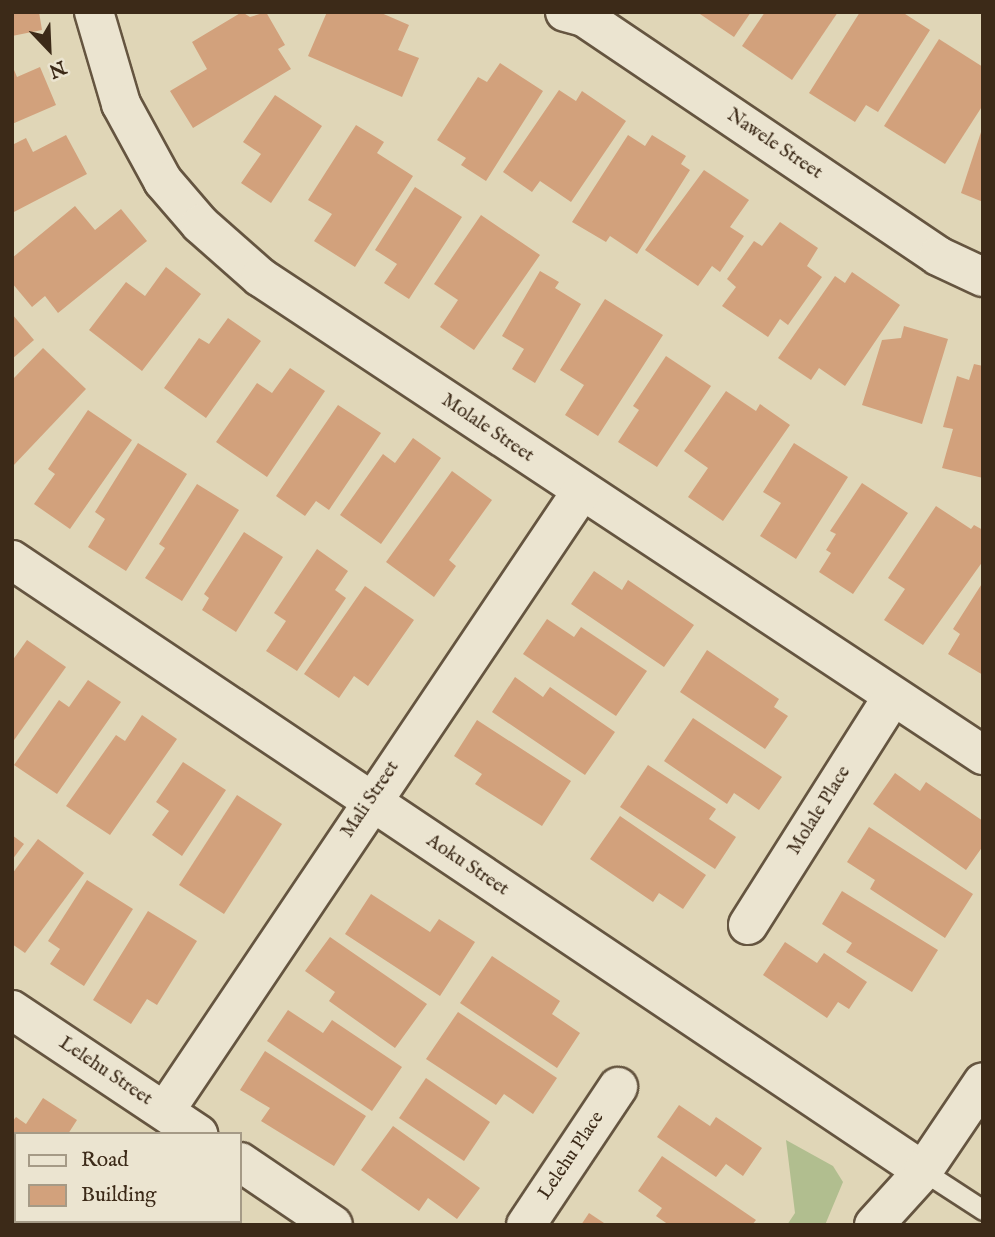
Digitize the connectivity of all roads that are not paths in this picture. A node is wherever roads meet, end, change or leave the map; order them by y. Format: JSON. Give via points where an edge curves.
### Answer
{"nodes":[{"id":1,"x":94,"y":12,"type":"edge"},
{"id":2,"x":565,"y":12,"type":"edge"},
{"id":3,"x":983,"y":277,"type":"edge"},
{"id":4,"x":581,"y":492,"type":"junction"},
{"id":5,"x":12,"y":560,"type":"edge"},
{"id":6,"x":892,"y":697,"type":"junction"},
{"id":7,"x":983,"y":755,"type":"edge"},
{"id":8,"x":370,"y":801,"type":"junction"},
{"id":9,"x":748,"y":925,"type":"dead end"},
{"id":10,"x":12,"y":1010,"type":"edge"},
{"id":11,"x":983,"y":1082,"type":"edge"},
{"id":12,"x":618,"y":1087,"type":"dead end"},
{"id":13,"x":165,"y":1111,"type":"junction"},
{"id":14,"x":195,"y":1132,"type":"edge"},
{"id":15,"x":242,"y":1163,"type":"edge"},
{"id":16,"x":923,"y":1171,"type":"junction"},
{"id":17,"x":983,"y":1210,"type":"edge"},
{"id":18,"x":333,"y":1225,"type":"edge"},
{"id":19,"x":526,"y":1225,"type":"edge"},
{"id":20,"x":874,"y":1225,"type":"edge"},
{"id":21,"x":901,"y":1225,"type":"edge"}],
"edges":[{"from":1,"to":4,"type":"street","name":"Molale Street","via":[[107,65],[137,138],[163,181],[200,224],[260,277]]},
{"from":2,"to":3,"type":"street","name":"Nawele Street","via":[[584,17],[938,256]]},
{"from":4,"to":6,"type":"street","name":"Molale Street"},
{"from":4,"to":8,"type":"street","name":"Mali Street"},
{"from":5,"to":8,"type":"street","name":"Aoku Street"},
{"from":6,"to":7,"type":"street","name":"Molale Street"},
{"from":6,"to":9,"type":"street","name":"Molale Place"},
{"from":8,"to":13,"type":"street","name":"Mali Street"},
{"from":8,"to":16,"type":"street","name":"Aoku Street"},
{"from":10,"to":13,"type":"street","name":"Lelehu Street"},
{"from":11,"to":16,"type":"street"},
{"from":12,"to":19,"type":"street","name":"Lelehu Place"},
{"from":13,"to":14,"type":"street","name":"Lelehu Street"},
{"from":15,"to":18,"type":"street"},
{"from":16,"to":17,"type":"lane"},
{"from":16,"to":20,"type":"street"},
{"from":16,"to":21,"type":"street"}]}
